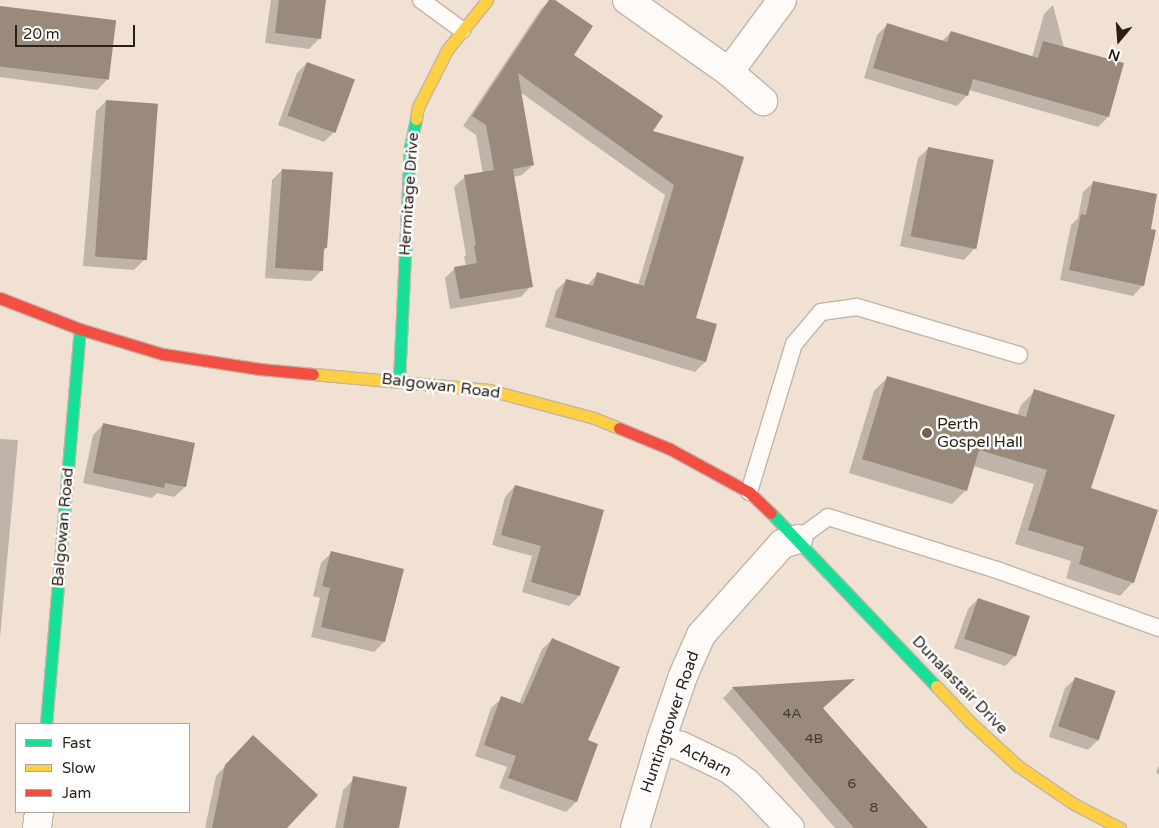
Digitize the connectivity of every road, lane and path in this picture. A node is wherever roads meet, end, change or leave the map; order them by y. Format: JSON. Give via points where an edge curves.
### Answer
{"nodes":[{"id":1,"x":421,"y":0,"type":"edge"},
{"id":2,"x":487,"y":0,"type":"edge"},
{"id":3,"x":627,"y":0,"type":"edge"},
{"id":4,"x":782,"y":0,"type":"edge"},
{"id":5,"x":462,"y":30,"type":"junction"},
{"id":6,"x":729,"y":72,"type":"junction"},
{"id":7,"x":763,"y":101,"type":"dead end"},
{"id":8,"x":0,"y":298,"type":"edge"},
{"id":9,"x":80,"y":329,"type":"junction"},
{"id":10,"x":1019,"y":355,"type":"dead end"},
{"id":11,"x":399,"y":380,"type":"junction"},
{"id":12,"x":749,"y":492,"type":"junction"},
{"id":13,"x":798,"y":539,"type":"junction"},
{"id":14,"x":1159,"y":628,"type":"edge"},
{"id":15,"x":46,"y":723,"type":"edge"},
{"id":16,"x":661,"y":740,"type":"junction"},
{"id":17,"x":39,"y":813,"type":"edge"},
{"id":18,"x":37,"y":828,"type":"edge"},
{"id":19,"x":635,"y":828,"type":"edge"},
{"id":20,"x":790,"y":828,"type":"edge"},
{"id":21,"x":1120,"y":828,"type":"edge"}],
"edges":[{"from":1,"to":5,"type":"lane"},
{"from":2,"to":5,"type":"street","name":"Hermitage Drive"},
{"from":3,"to":6,"type":"street"},
{"from":4,"to":6,"type":"street"},
{"from":5,"to":11,"type":"street","name":"Hermitage Drive","via":[[447,50],[418,107],[410,147]]},
{"from":6,"to":7,"type":"street"},
{"from":8,"to":9,"type":"street","name":"Balgowan Road"},
{"from":9,"to":11,"type":"street","name":"Balgowan Road","via":[[163,354],[260,369]]},
{"from":9,"to":15,"type":"street","name":"Balgowan Road"},
{"from":10,"to":12,"type":"lane","via":[[857,307],[821,312],[794,344]]},
{"from":11,"to":12,"type":"street","name":"Balgowan Road","via":[[489,390],[594,418],[670,449]]},
{"from":12,"to":13,"type":"street","name":"Balgowan Road"},
{"from":13,"to":14,"type":"lane","via":[[828,517],[997,570]]},
{"from":13,"to":16,"type":"street","name":"Huntingtower Road","via":[[782,544],[701,635]]},
{"from":13,"to":21,"type":"street","name":"Dunalastair Drive","via":[[970,722],[1018,766],[1074,804]]},
{"from":16,"to":19,"type":"street","name":"Huntingtower Road"},
{"from":16,"to":20,"type":"street","name":"Acharn","via":[[729,769]]},
{"from":17,"to":18,"type":"street"}]}
